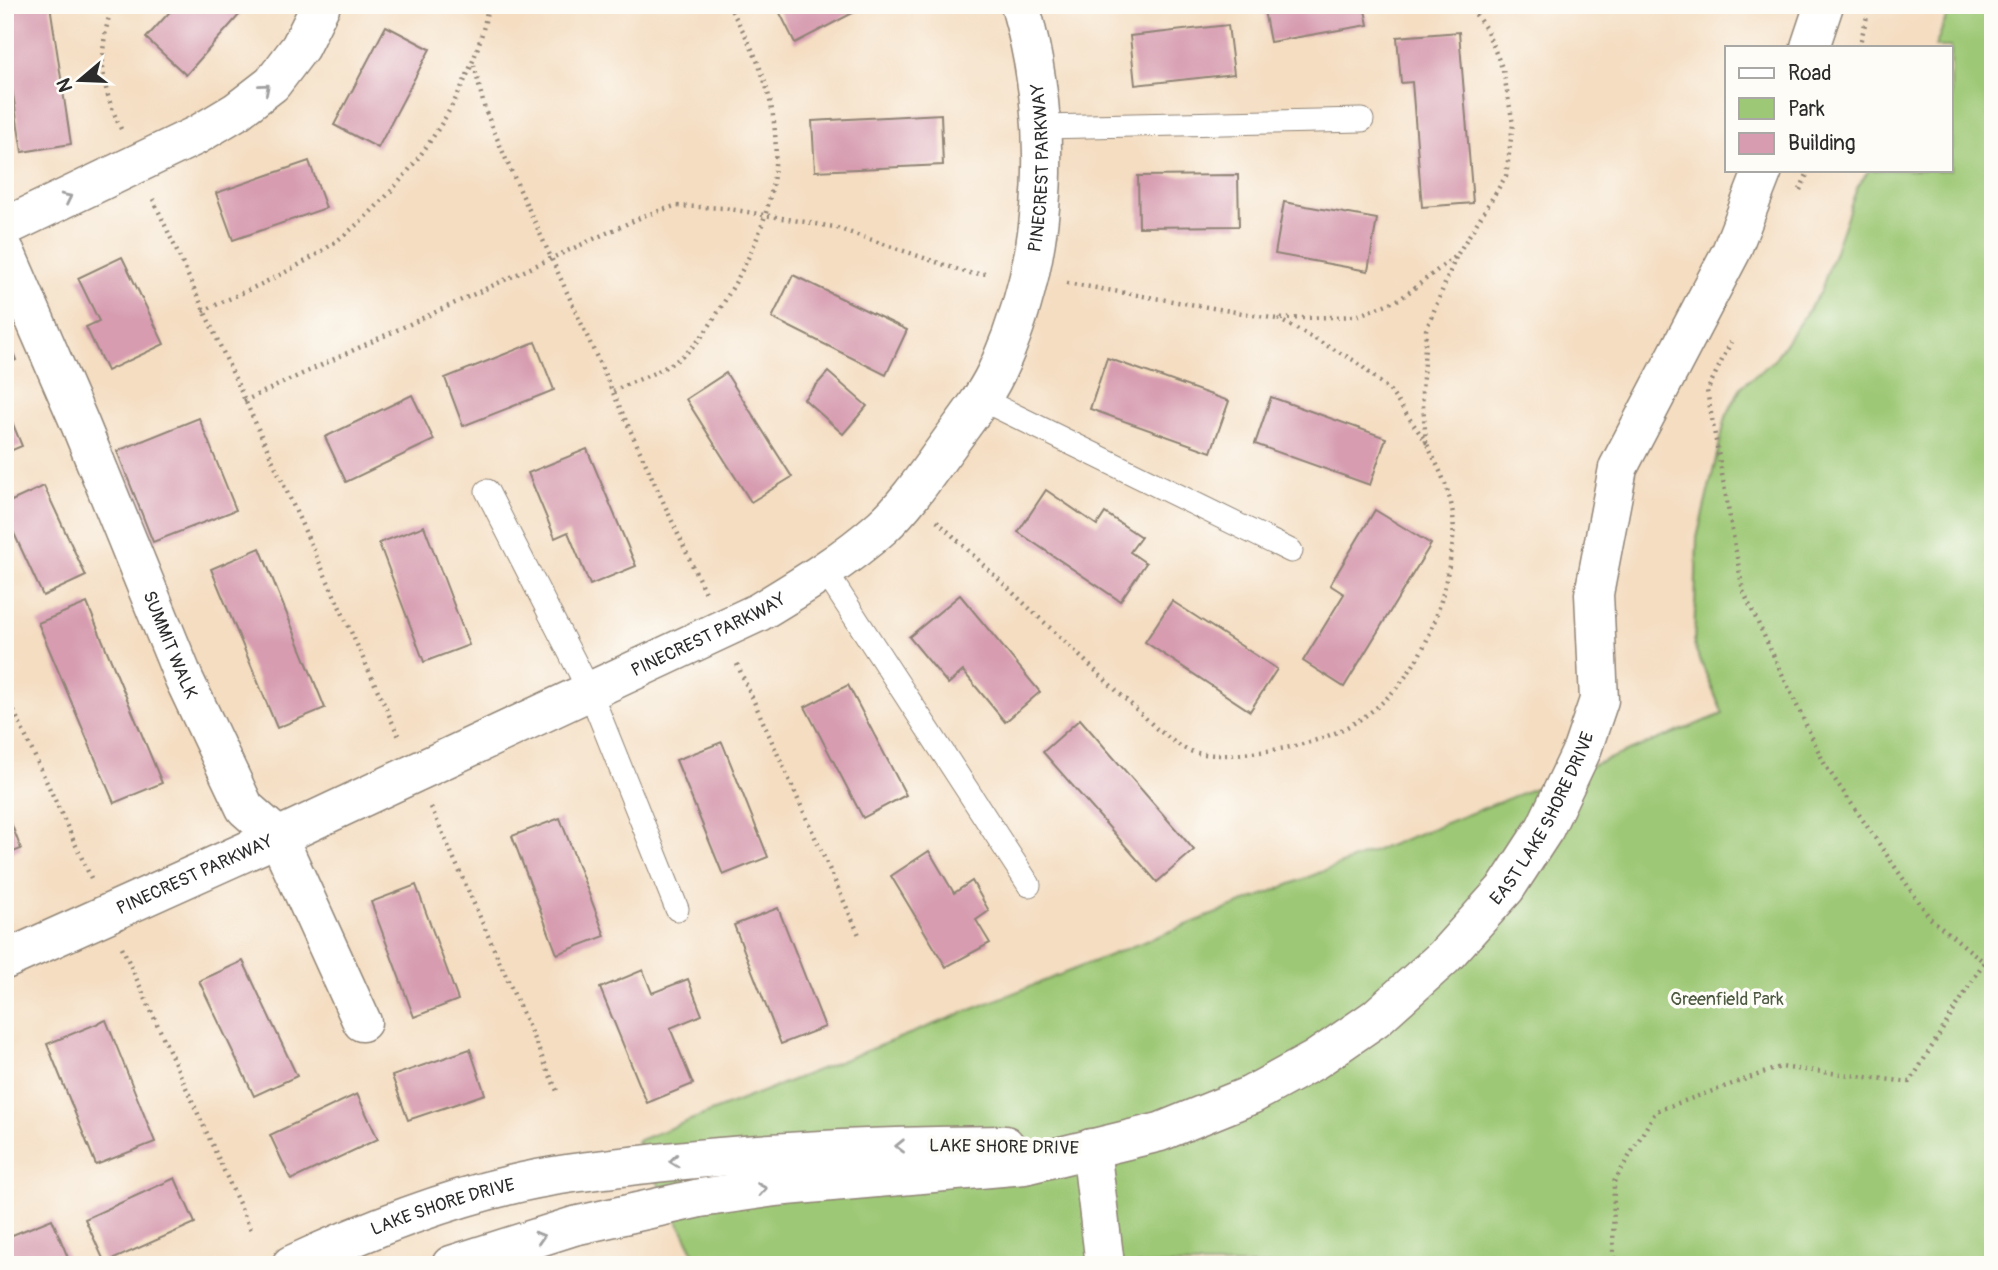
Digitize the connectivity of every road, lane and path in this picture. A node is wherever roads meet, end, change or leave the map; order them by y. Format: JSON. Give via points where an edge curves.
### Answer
{"nodes":[{"id":1,"x":112,"y":5,"type":"edge"},
{"id":2,"x":321,"y":5,"type":"edge"},
{"id":3,"x":488,"y":5,"type":"edge"},
{"id":4,"x":728,"y":5,"type":"edge"},
{"id":5,"x":1020,"y":5,"type":"edge"},
{"id":6,"x":1469,"y":5,"type":"edge"},
{"id":7,"x":1824,"y":5,"type":"edge"},
{"id":8,"x":1870,"y":5,"type":"edge"},
{"id":9,"x":1810,"y":46,"type":"edge"},
{"id":10,"x":1859,"y":46,"type":"edge"},
{"id":11,"x":474,"y":65,"type":"junction"},
{"id":12,"x":1362,"y":120,"type":"dead end"},
{"id":13,"x":1043,"y":127,"type":"junction"},
{"id":14,"x":137,"y":164,"type":"junction"},
{"id":15,"x":1762,"y":172,"type":"edge"},
{"id":16,"x":765,"y":214,"type":"junction"},
{"id":17,"x":5,"y":227,"type":"edge"},
{"id":18,"x":5,"y":251,"type":"edge"},
{"id":19,"x":1457,"y":255,"type":"junction"},
{"id":20,"x":552,"y":258,"type":"junction"},
{"id":21,"x":1029,"y":276,"type":"junction"},
{"id":22,"x":203,"y":311,"type":"junction"},
{"id":23,"x":1277,"y":319,"type":"junction"},
{"id":24,"x":1735,"y":334,"type":"dead end"},
{"id":25,"x":613,"y":391,"type":"junction"},
{"id":26,"x":981,"y":399,"type":"junction"},
{"id":27,"x":244,"y":401,"type":"junction"},
{"id":28,"x":1426,"y":442,"type":"junction"},
{"id":29,"x":487,"y":491,"type":"dead end"},
{"id":30,"x":910,"y":495,"type":"junction"},
{"id":31,"x":1291,"y":551,"type":"dead end"},
{"id":32,"x":825,"y":571,"type":"junction"},
{"id":33,"x":722,"y":629,"type":"junction"},
{"id":34,"x":5,"y":692,"type":"edge"},
{"id":35,"x":590,"y":692,"type":"junction"},
{"id":36,"x":415,"y":772,"type":"junction"},
{"id":37,"x":278,"y":837,"type":"junction"},
{"id":38,"x":1029,"y":885,"type":"dead end"},
{"id":39,"x":677,"y":909,"type":"dead end"},
{"id":40,"x":108,"y":915,"type":"junction"},
{"id":41,"x":860,"y":937,"type":"dead end"},
{"id":42,"x":5,"y":961,"type":"edge"},
{"id":43,"x":1984,"y":962,"type":"junction"},
{"id":44,"x":1993,"y":970,"type":"edge"},
{"id":45,"x":362,"y":1022,"type":"dead end"},
{"id":46,"x":557,"y":1091,"type":"dead end"},
{"id":47,"x":1091,"y":1148,"type":"junction"},
{"id":48,"x":251,"y":1230,"type":"dead end"},
{"id":49,"x":365,"y":1249,"type":"edge"},
{"id":50,"x":291,"y":1265,"type":"edge"},
{"id":51,"x":451,"y":1265,"type":"edge"},
{"id":52,"x":1105,"y":1265,"type":"edge"},
{"id":53,"x":1617,"y":1265,"type":"edge"}],
"edges":[{"from":1,"to":14,"type":"path","via":[[100,62],[111,109]]},
{"from":14,"to":2,"type":"street","one_way":true,"via":[[207,129],[272,84],[300,47]]},
{"from":3,"to":11,"type":"path"},
{"from":4,"to":16,"type":"path","via":[[746,34],[767,86],[777,136],[775,178]]},
{"from":5,"to":13,"type":"street","name":"PINECREST PARKWAY","via":[[1036,65]]},
{"from":6,"to":19,"type":"path","via":[[1486,29],[1503,70],[1513,124],[1506,176]]},
{"from":7,"to":9,"type":"street"},
{"from":8,"to":10,"type":"path"},
{"from":11,"to":20,"type":"path","via":[[485,110]]},
{"from":11,"to":22,"type":"path","via":[[412,165],[370,211],[324,250]]},
{"from":12,"to":13,"type":"lane"},
{"from":13,"to":21,"type":"street","name":"PINECREST PARKWAY","via":[[1040,211]]},
{"from":17,"to":14,"type":"street","one_way":true},
{"from":14,"to":22,"type":"path"},
{"from":15,"to":47,"type":"street","name":"EAST LAKE SHORE DRIVE","via":[[1731,252],[1618,468],[1594,594],[1599,700],[1582,750],[1545,828],[1506,888],[1444,957],[1376,1018],[1315,1060],[1251,1095],[1160,1132]]},
{"from":16,"to":20,"type":"path","via":[[675,206]]},
{"from":16,"to":21,"type":"path","via":[[834,227],[968,273]]},
{"from":16,"to":25,"type":"path","via":[[743,269],[709,327],[680,359]]},
{"from":18,"to":37,"type":"street","name":"SUMMIT WALK","via":[[184,679],[246,807]]},
{"from":19,"to":23,"type":"path","via":[[1399,299],[1356,316]]},
{"from":19,"to":28,"type":"path","via":[[1426,330],[1422,393]]},
{"from":20,"to":25,"type":"path"},
{"from":20,"to":27,"type":"path"},
{"from":21,"to":23,"type":"path"},
{"from":21,"to":26,"type":"street","name":"PINECREST PARKWAY","via":[[1000,365]]},
{"from":22,"to":27,"type":"path"},
{"from":23,"to":28,"type":"path","via":[[1357,362],[1390,391]]},
{"from":24,"to":43,"type":"path","via":[[1707,391],[1743,591],[1825,765],[1930,918]]},
{"from":25,"to":33,"type":"path"},
{"from":26,"to":30,"type":"street","name":"PINECREST PARKWAY"},
{"from":26,"to":31,"type":"lane"},
{"from":27,"to":36,"type":"path"},
{"from":28,"to":30,"type":"path","via":[[1450,497],[1454,540],[1443,594],[1424,650],[1397,691],[1353,724],[1298,746],[1237,755],[1191,751],[1157,729]]},
{"from":29,"to":35,"type":"lane"},
{"from":30,"to":32,"type":"street","name":"PINECREST PARKWAY","via":[[883,526]]},
{"from":32,"to":33,"type":"street","name":"PINECREST PARKWAY","via":[[760,612]]},
{"from":32,"to":38,"type":"lane"},
{"from":33,"to":35,"type":"street","name":"PINECREST PARKWAY"},
{"from":33,"to":41,"type":"path"},
{"from":34,"to":40,"type":"path"},
{"from":35,"to":36,"type":"street","name":"PINECREST PARKWAY"},
{"from":35,"to":39,"type":"lane"},
{"from":36,"to":37,"type":"street","name":"PINECREST PARKWAY"},
{"from":36,"to":46,"type":"path"},
{"from":37,"to":40,"type":"street","name":"PINECREST PARKWAY"},
{"from":37,"to":45,"type":"street","name":"SUMMIT WALK"},
{"from":40,"to":42,"type":"street","name":"PINECREST PARKWAY"},
{"from":40,"to":48,"type":"path"},
{"from":43,"to":44,"type":"path"},
{"from":43,"to":53,"type":"path","via":[[1910,1082],[1780,1067],[1656,1111],[1614,1182],[1613,1255]]},
{"from":47,"to":49,"type":"street","name":"LAKE SHORE DRIVE","one_way":true,"via":[[1041,1144],[861,1146],[575,1172],[451,1201]]},
{"from":51,"to":47,"type":"street","name":"LAKE SHORE DRIVE","one_way":true,"via":[[574,1226],[700,1198],[1024,1165]]},
{"from":47,"to":52,"type":"street"},
{"from":49,"to":50,"type":"street","name":"LAKE SHORE DRIVE"}]}
